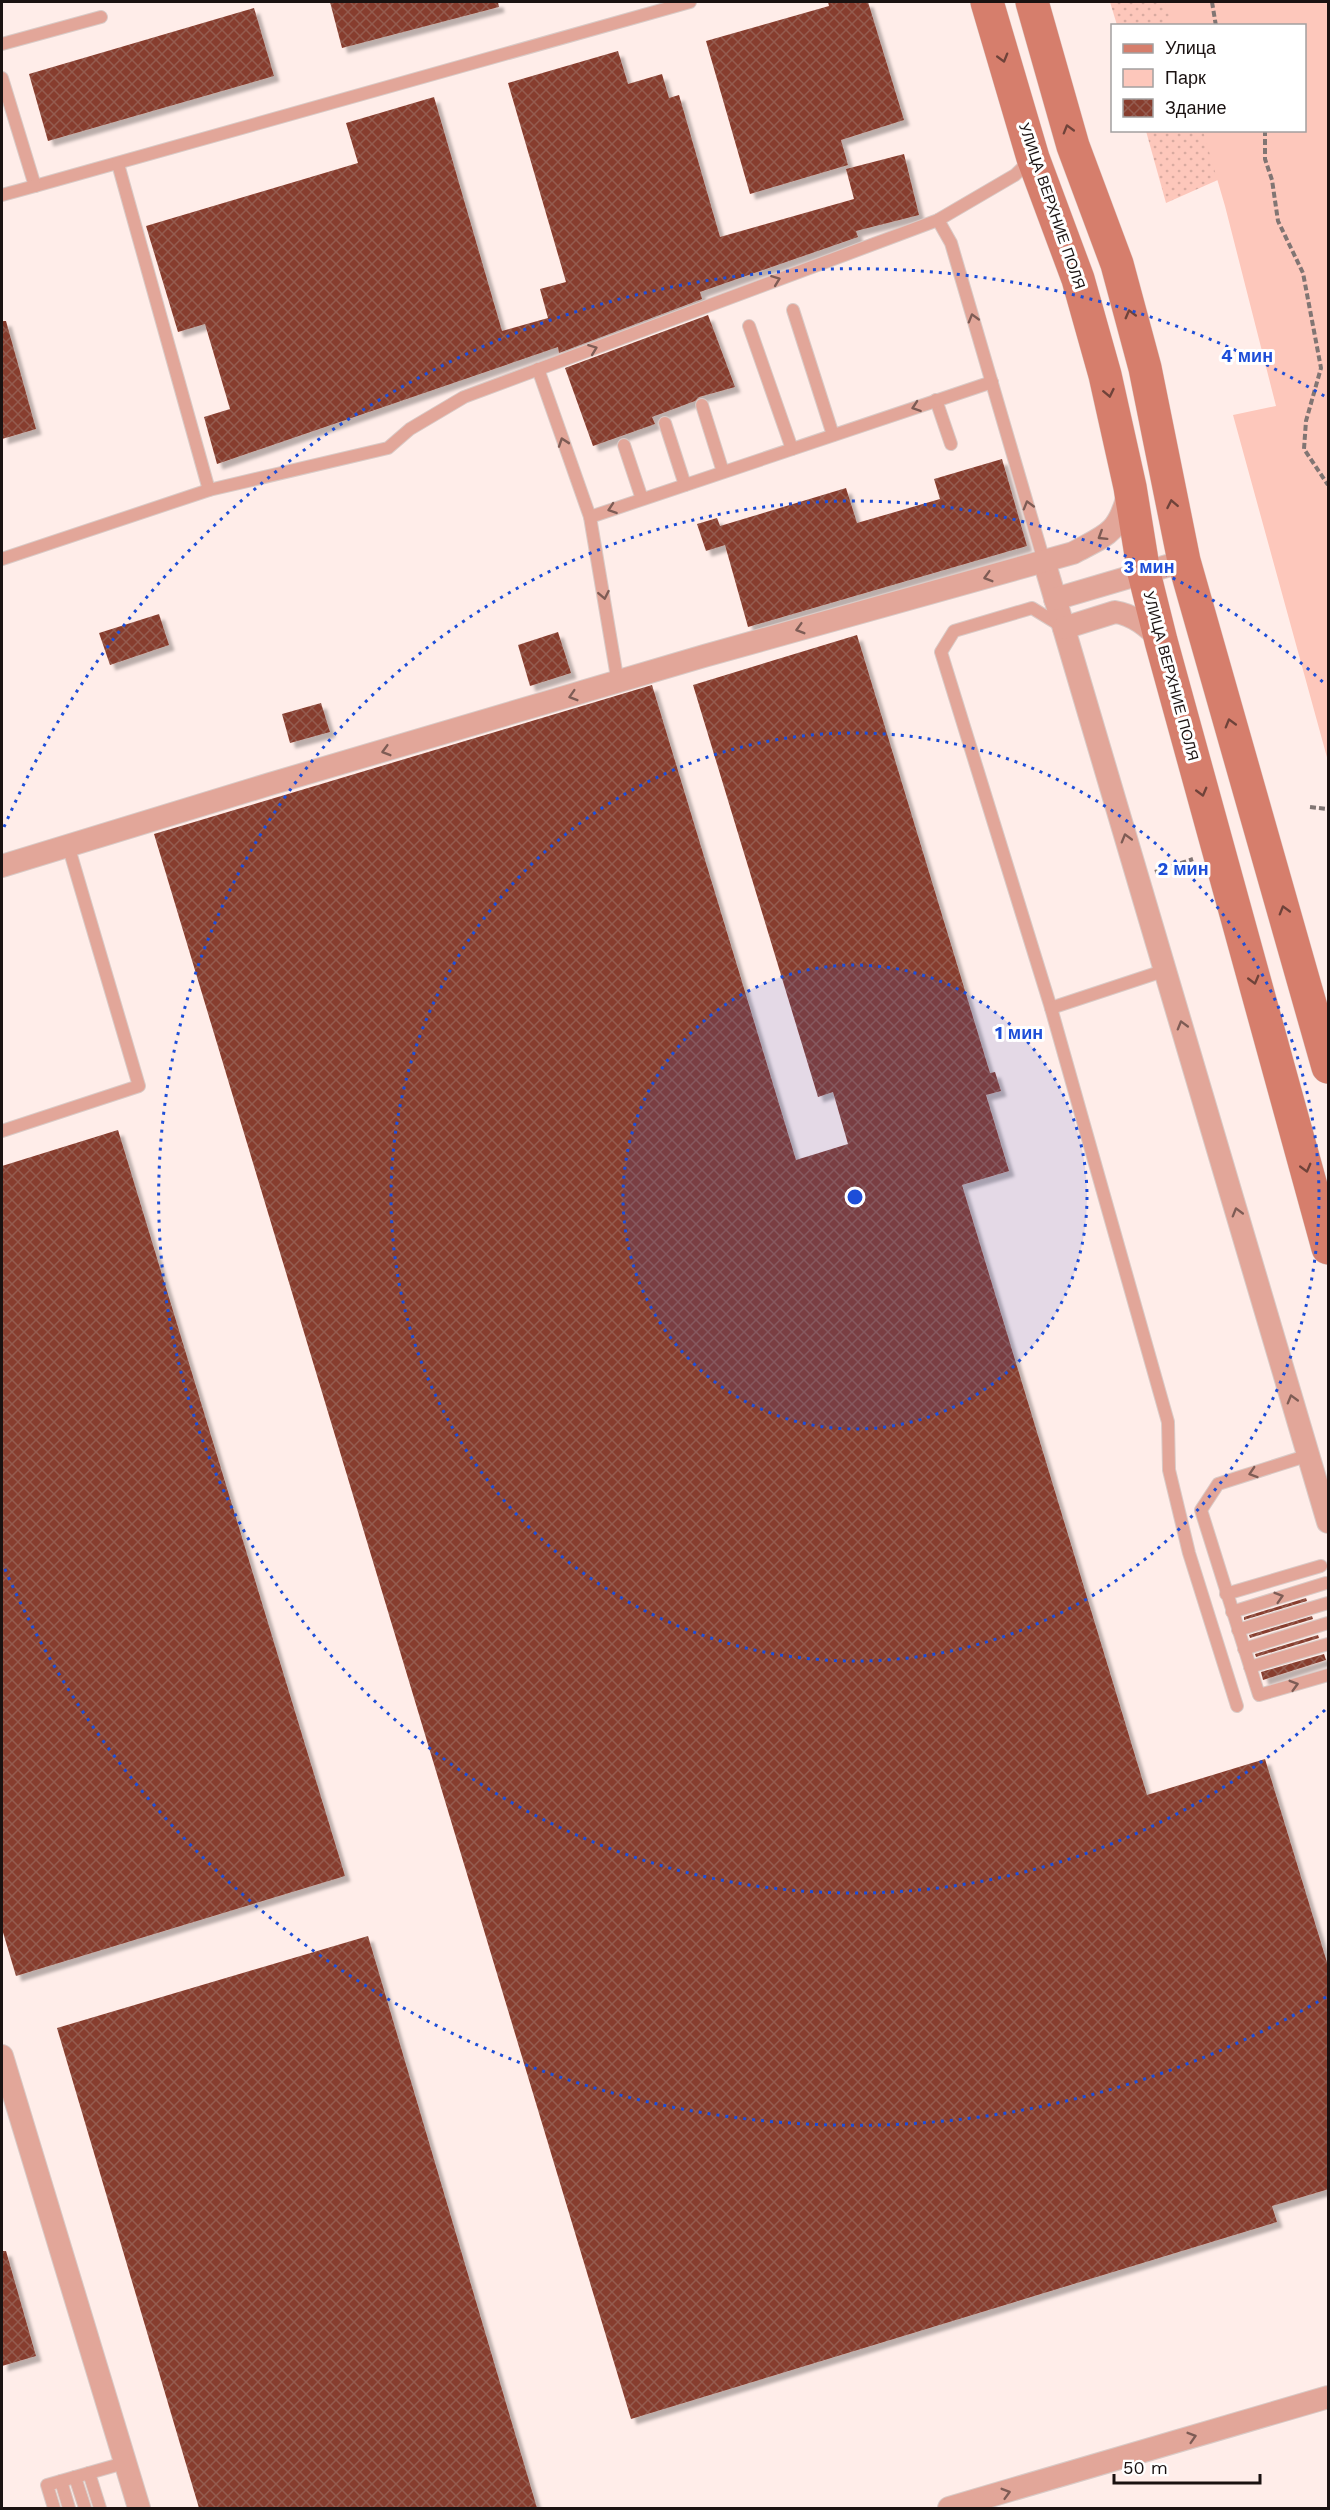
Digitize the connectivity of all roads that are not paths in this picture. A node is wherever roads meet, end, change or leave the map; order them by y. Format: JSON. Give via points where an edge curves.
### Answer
{"nodes":[{"id":1,"x":690,"y":2,"type":"edge"},
{"id":2,"x":987,"y":2,"type":"edge"},
{"id":3,"x":1032,"y":2,"type":"edge"},
{"id":4,"x":101,"y":17,"type":"dead end"},
{"id":5,"x":2,"y":44,"type":"edge"},
{"id":6,"x":2,"y":78,"type":"edge"},
{"id":7,"x":1033,"y":158,"type":"junction"},
{"id":8,"x":118,"y":164,"type":"junction"},
{"id":9,"x":35,"y":186,"type":"junction"},
{"id":10,"x":2,"y":195,"type":"edge"},
{"id":11,"x":938,"y":220,"type":"junction"},
{"id":12,"x":793,"y":310,"type":"dead end"},
{"id":13,"x":749,"y":326,"type":"dead end"},
{"id":14,"x":538,"y":369,"type":"junction"},
{"id":15,"x":992,"y":382,"type":"junction"},
{"id":16,"x":936,"y":400,"type":"junction"},
{"id":17,"x":702,"y":405,"type":"dead end"},
{"id":18,"x":665,"y":423,"type":"dead end"},
{"id":19,"x":833,"y":435,"type":"junction"},
{"id":20,"x":951,"y":444,"type":"dead end"},
{"id":21,"x":624,"y":445,"type":"dead end"},
{"id":22,"x":792,"y":449,"type":"junction"},
{"id":23,"x":723,"y":472,"type":"junction"},
{"id":24,"x":685,"y":485,"type":"junction"},
{"id":25,"x":1130,"y":487,"type":"junction"},
{"id":26,"x":209,"y":490,"type":"junction"},
{"id":27,"x":642,"y":499,"type":"junction"},
{"id":28,"x":590,"y":517,"type":"junction"},
{"id":29,"x":2,"y":560,"type":"edge"},
{"id":30,"x":1044,"y":561,"type":"junction"},
{"id":31,"x":1184,"y":561,"type":"junction"},
{"id":32,"x":1144,"y":573,"type":"junction"},
{"id":33,"x":1055,"y":599,"type":"junction"},
{"id":34,"x":1064,"y":628,"type":"junction"},
{"id":35,"x":1161,"y":641,"type":"junction"},
{"id":36,"x":618,"y":682,"type":"junction"},
{"id":37,"x":68,"y":845,"type":"junction"},
{"id":38,"x":2,"y":866,"type":"edge"},
{"id":39,"x":1166,"y":970,"type":"junction"},
{"id":40,"x":1051,"y":1008,"type":"junction"},
{"id":41,"x":1329,"y":1067,"type":"edge"},
{"id":42,"x":2,"y":1131,"type":"edge"},
{"id":43,"x":1329,"y":1248,"type":"edge"},
{"id":44,"x":1309,"y":1455,"type":"junction"},
{"id":45,"x":1329,"y":1521,"type":"edge"},
{"id":46,"x":1326,"y":1578,"type":"edge"},
{"id":47,"x":1226,"y":1594,"type":"junction"},
{"id":48,"x":1329,"y":1602,"type":"edge"},
{"id":49,"x":1232,"y":1612,"type":"junction"},
{"id":50,"x":1329,"y":1623,"type":"edge"},
{"id":51,"x":1238,"y":1630,"type":"junction"},
{"id":52,"x":1329,"y":1644,"type":"edge"},
{"id":53,"x":1244,"y":1649,"type":"junction"},
{"id":54,"x":1250,"y":1667,"type":"junction"},
{"id":55,"x":1329,"y":1675,"type":"edge"},
{"id":56,"x":1236,"y":1706,"type":"dead end"},
{"id":57,"x":2,"y":2056,"type":"edge"},
{"id":58,"x":1329,"y":2397,"type":"edge"},
{"id":59,"x":124,"y":2463,"type":"junction"},
{"id":60,"x":89,"y":2473,"type":"junction"},
{"id":61,"x":75,"y":2477,"type":"junction"},
{"id":62,"x":61,"y":2481,"type":"junction"},
{"id":63,"x":54,"y":2508,"type":"edge"},
{"id":64,"x":69,"y":2508,"type":"edge"},
{"id":65,"x":85,"y":2508,"type":"edge"},
{"id":66,"x":100,"y":2508,"type":"edge"},
{"id":67,"x":139,"y":2508,"type":"edge"},
{"id":68,"x":949,"y":2508,"type":"edge"}],
"edges":[{"from":1,"to":8,"type":"lane"},
{"from":2,"to":7,"type":"main road","name":"УЛИЦА ВЕРХНИЕ ПОЛЯ","one_way":true},
{"from":31,"to":3,"type":"main road","one_way":true,"via":[[1146,368],[1117,264],[1073,146]]},
{"from":4,"to":5,"type":"lane"},
{"from":6,"to":9,"type":"lane"},
{"from":7,"to":11,"type":"lane","via":[[1015,175]]},
{"from":7,"to":25,"type":"main road","name":"УЛИЦА ВЕРХНИЕ ПОЛЯ","one_way":true,"via":[[1078,279],[1106,375]]},
{"from":8,"to":9,"type":"lane"},
{"from":8,"to":26,"type":"lane"},
{"from":9,"to":10,"type":"lane"},
{"from":14,"to":11,"type":"lane","one_way":true},
{"from":15,"to":11,"type":"lane","one_way":true,"via":[[951,243]]},
{"from":12,"to":19,"type":"lane"},
{"from":13,"to":22,"type":"lane"},
{"from":14,"to":26,"type":"lane","via":[[465,397],[410,429],[388,447]]},
{"from":28,"to":14,"type":"lane","one_way":true},
{"from":15,"to":16,"type":"lane"},
{"from":30,"to":15,"type":"lane","one_way":true},
{"from":16,"to":19,"type":"lane","one_way":true},
{"from":16,"to":20,"type":"lane"},
{"from":17,"to":23,"type":"lane"},
{"from":18,"to":24,"type":"lane"},
{"from":19,"to":22,"type":"lane"},
{"from":21,"to":27,"type":"lane"},
{"from":22,"to":23,"type":"lane"},
{"from":23,"to":24,"type":"lane"},
{"from":24,"to":27,"type":"lane"},
{"from":25,"to":30,"type":"street","one_way":true,"via":[[1122,517],[1109,533],[1073,553]]},
{"from":25,"to":32,"type":"main road","name":"УЛИЦА ВЕРХНИЕ ПОЛЯ"},
{"from":26,"to":29,"type":"lane"},
{"from":27,"to":28,"type":"lane","one_way":true},
{"from":28,"to":36,"type":"lane","one_way":true},
{"from":30,"to":33,"type":"street"},
{"from":30,"to":36,"type":"street","one_way":true},
{"from":31,"to":32,"type":"street"},
{"from":41,"to":31,"type":"main road","one_way":true},
{"from":32,"to":33,"type":"street"},
{"from":32,"to":35,"type":"main road","name":"УЛИЦА ВЕРХНИЕ ПОЛЯ"},
{"from":33,"to":34,"type":"street"},
{"from":34,"to":35,"type":"street","via":[[1115,612],[1150,628]]},
{"from":39,"to":34,"type":"street","one_way":true},
{"from":34,"to":40,"type":"lane","via":[[1032,608],[954,632],[941,652]]},
{"from":35,"to":43,"type":"main road","name":"УЛИЦА ВЕРХНИЕ ПОЛЯ","one_way":true},
{"from":36,"to":37,"type":"street","one_way":true},
{"from":37,"to":38,"type":"street"},
{"from":37,"to":42,"type":"lane","via":[[139,1086]]},
{"from":39,"to":40,"type":"lane"},
{"from":44,"to":39,"type":"street","one_way":true},
{"from":40,"to":56,"type":"lane","via":[[1168,1422],[1169,1470],[1189,1553]]},
{"from":44,"to":45,"type":"street"},
{"from":44,"to":47,"type":"lane","one_way":true,"via":[[1218,1484],[1201,1510]]},
{"from":46,"to":47,"type":"lane"},
{"from":49,"to":46,"type":"lane","one_way":true},
{"from":47,"to":49,"type":"lane"},
{"from":48,"to":51,"type":"lane"},
{"from":49,"to":51,"type":"lane"},
{"from":50,"to":53,"type":"lane"},
{"from":51,"to":53,"type":"lane"},
{"from":52,"to":54,"type":"lane"},
{"from":53,"to":54,"type":"lane"},
{"from":54,"to":55,"type":"lane","one_way":true,"via":[[1259,1695]]},
{"from":57,"to":59,"type":"street"},
{"from":68,"to":58,"type":"street","one_way":true},
{"from":59,"to":60,"type":"lane"},
{"from":59,"to":67,"type":"street"},
{"from":60,"to":61,"type":"lane"},
{"from":60,"to":66,"type":"lane"},
{"from":61,"to":62,"type":"lane"},
{"from":61,"to":65,"type":"lane"},
{"from":62,"to":63,"type":"lane","via":[[47,2485]]},
{"from":62,"to":64,"type":"lane"}]}
